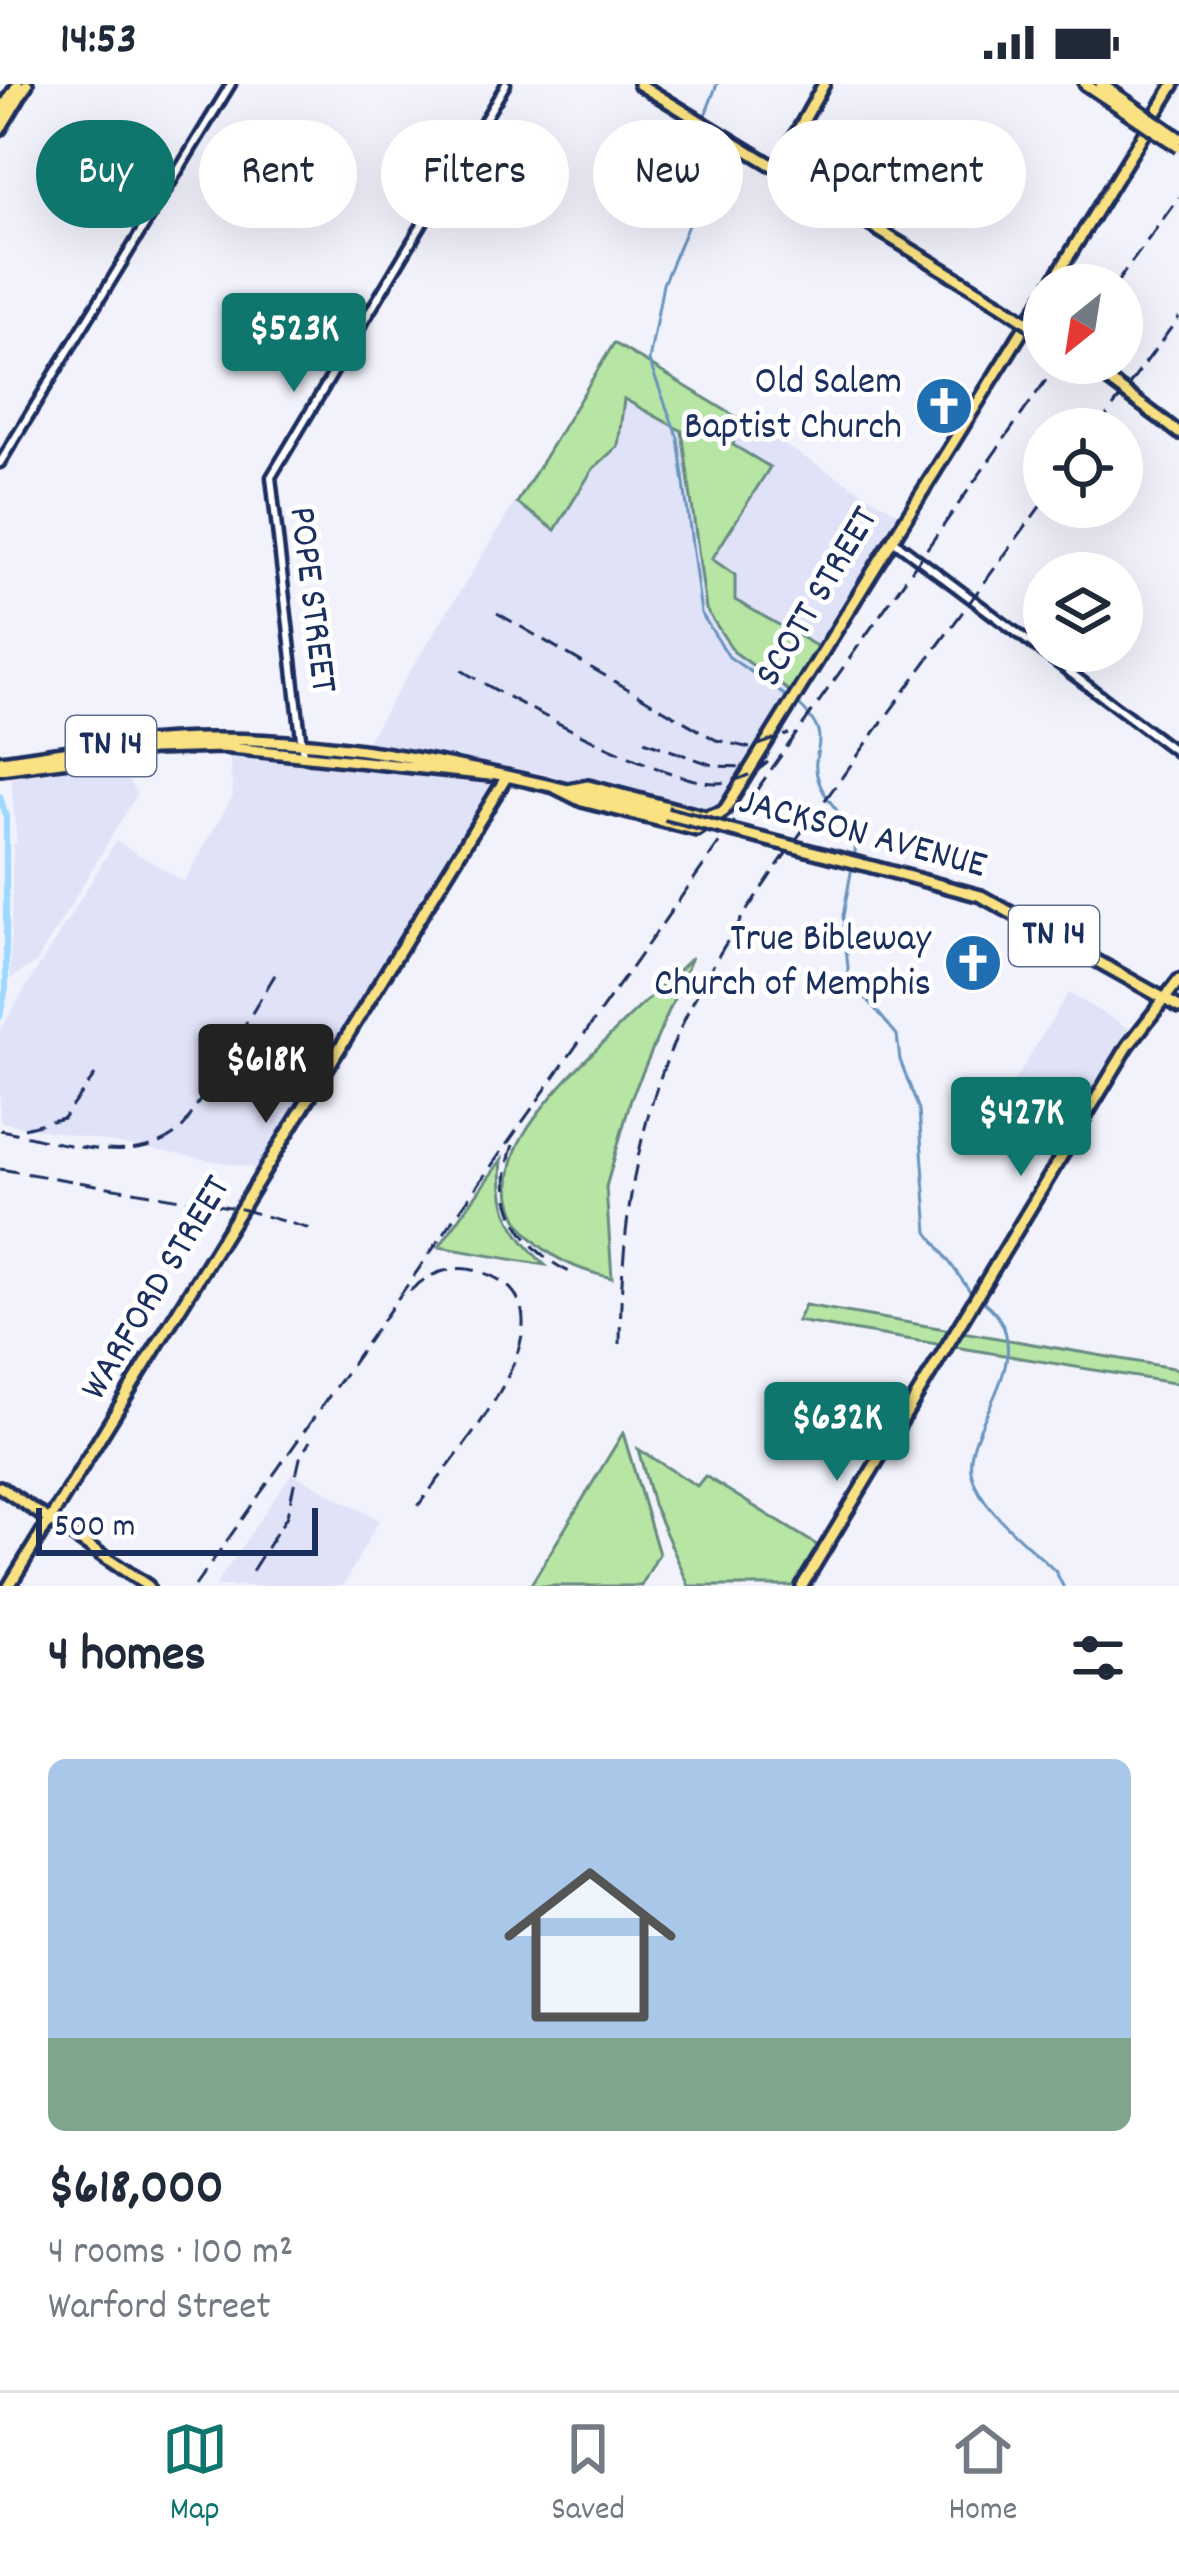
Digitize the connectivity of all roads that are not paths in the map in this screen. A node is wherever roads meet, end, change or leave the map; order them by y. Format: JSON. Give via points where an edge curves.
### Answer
{"nodes":[{"id":1,"x":18,"y":84,"type":"edge"},
{"id":2,"x":28,"y":84,"type":"edge"},
{"id":3,"x":231,"y":84,"type":"edge"},
{"id":4,"x":506,"y":84,"type":"edge"},
{"id":5,"x":639,"y":84,"type":"edge"},
{"id":6,"x":824,"y":84,"type":"edge"},
{"id":7,"x":1085,"y":84,"type":"edge"},
{"id":8,"x":1101,"y":84,"type":"edge"},
{"id":9,"x":1174,"y":84,"type":"edge"},
{"id":10,"x":0,"y":113,"type":"edge"},
{"id":11,"x":1141,"y":117,"type":"junction"},
{"id":12,"x":804,"y":120,"type":"edge"},
{"id":13,"x":0,"y":129,"type":"edge"},
{"id":14,"x":1179,"y":138,"type":"edge"},
{"id":15,"x":1179,"y":147,"type":"edge"},
{"id":16,"x":767,"y":162,"type":"edge"},
{"id":17,"x":875,"y":228,"type":"edge"},
{"id":18,"x":1064,"y":264,"type":"edge"},
{"id":19,"x":1023,"y":319,"type":"edge"},
{"id":20,"x":1023,"y":329,"type":"edge"},
{"id":21,"x":1113,"y":384,"type":"edge"},
{"id":22,"x":1179,"y":433,"type":"edge"},
{"id":23,"x":0,"y":463,"type":"edge"},
{"id":24,"x":890,"y":538,"type":"junction"},
{"id":25,"x":302,"y":751,"type":"junction"},
{"id":26,"x":1179,"y":754,"type":"edge"},
{"id":27,"x":0,"y":765,"type":"edge"},
{"id":28,"x":507,"y":776,"type":"junction"},
{"id":29,"x":551,"y":786,"type":"junction"},
{"id":30,"x":568,"y":790,"type":"junction"},
{"id":31,"x":724,"y":811,"type":"junction"},
{"id":32,"x":1179,"y":980,"type":"edge"},
{"id":33,"x":1165,"y":999,"type":"junction"},
{"id":34,"x":1179,"y":1007,"type":"edge"},
{"id":35,"x":0,"y":1487,"type":"edge"},
{"id":36,"x":50,"y":1524,"type":"junction"},
{"id":37,"x":9,"y":1586,"type":"edge"},
{"id":38,"x":148,"y":1586,"type":"edge"},
{"id":39,"x":802,"y":1586,"type":"edge"}],
"edges":[{"from":1,"to":10,"type":"main road"},
{"from":2,"to":13,"type":"main road"},
{"from":3,"to":23,"type":"street"},
{"from":4,"to":25,"type":"street","name":"POPE STREET","via":[[271,477]]},
{"from":5,"to":16,"type":"main road"},
{"from":6,"to":12,"type":"main road"},
{"from":7,"to":11,"type":"main road"},
{"from":8,"to":11,"type":"main road"},
{"from":9,"to":18,"type":"main road"},
{"from":11,"to":14,"type":"main road","bridge":true},
{"from":11,"to":15,"type":"main road","bridge":true},
{"from":17,"to":19,"type":"main road","bridge":true},
{"from":20,"to":24,"type":"main road","name":"SCOTT STREET"},
{"from":21,"to":22,"type":"main road","bridge":true},
{"from":24,"to":26,"type":"street"},
{"from":24,"to":31,"type":"main road","name":"SCOTT STREET"},
{"from":25,"to":27,"type":"main road","name":"JACKSON AVENUE","number":"TN 14","via":[[222,739],[152,740]]},
{"from":25,"to":28,"type":"main road","name":"JACKSON AVENUE","number":"TN 14","via":[[476,766]]},
{"from":28,"to":29,"type":"main road","name":"JACKSON AVENUE","number":"TN 14"},
{"from":28,"to":36,"type":"main road","name":"WARFORD STREET"},
{"from":29,"to":30,"type":"main road","name":"JACKSON AVENUE","number":"TN 14"},
{"from":29,"to":31,"type":"main road","via":[[697,830]]},
{"from":30,"to":31,"type":"main road","via":[[588,786],[706,817]]},
{"from":30,"to":33,"type":"main road","name":"JACKSON AVENUE","number":"TN 14","bridge":true,"via":[[981,896]]},
{"from":32,"to":33,"type":"main road"},
{"from":33,"to":34,"type":"main road","name":"JACKSON AVENUE","number":"TN 14"},
{"from":33,"to":39,"type":"main road","via":[[1128,1046]]},
{"from":35,"to":36,"type":"main road"},
{"from":36,"to":37,"type":"main road","name":"WARFORD STREET"},
{"from":36,"to":38,"type":"main road"}]}
